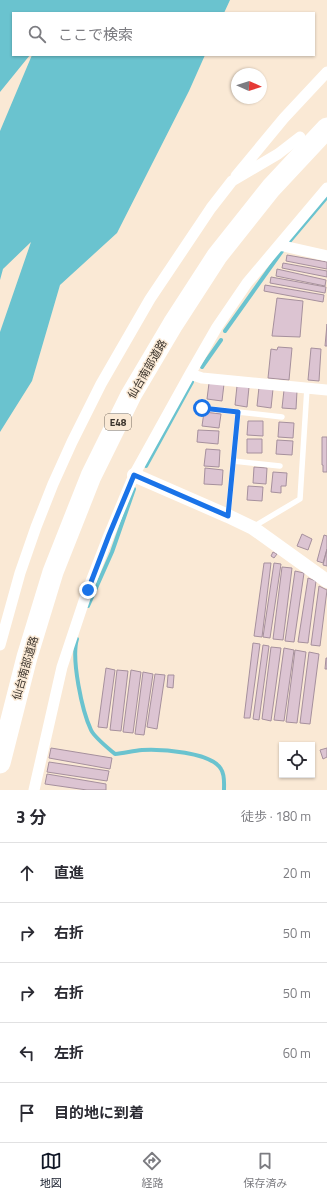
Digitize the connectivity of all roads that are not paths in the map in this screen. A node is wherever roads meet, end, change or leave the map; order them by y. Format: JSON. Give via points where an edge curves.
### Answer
{"nodes":[{"id":1,"x":327,"y":72,"type":"edge"},
{"id":2,"x":327,"y":128,"type":"edge"},
{"id":3,"x":300,"y":137,"type":"dead end"},
{"id":4,"x":232,"y":181,"type":"junction"},
{"id":5,"x":327,"y":188,"type":"edge"},
{"id":6,"x":278,"y":245,"type":"junction"},
{"id":7,"x":327,"y":256,"type":"edge"},
{"id":8,"x":190,"y":374,"type":"junction"},
{"id":9,"x":307,"y":388,"type":"junction"},
{"id":10,"x":327,"y":390,"type":"edge"},
{"id":11,"x":202,"y":408,"type":"dead end"},
{"id":12,"x":238,"y":412,"type":"junction"},
{"id":13,"x":282,"y":417,"type":"dead end"},
{"id":14,"x":234,"y":461,"type":"junction"},
{"id":15,"x":280,"y":466,"type":"dead end"},
{"id":16,"x":134,"y":475,"type":"junction"},
{"id":17,"x":228,"y":516,"type":"junction"},
{"id":18,"x":253,"y":528,"type":"junction"},
{"id":19,"x":327,"y":581,"type":"edge"},
{"id":20,"x":0,"y":645,"type":"edge"},
{"id":21,"x":0,"y":763,"type":"edge"},
{"id":22,"x":34,"y":790,"type":"edge"}],
"edges":[{"from":1,"to":4,"type":"street","via":[[284,118]]},
{"from":2,"to":21,"type":"highway","name":"仙台南部道路","number":"E48","via":[[271,188],[217,256],[131,395],[91,476],[54,572],[27,657]]},
{"from":3,"to":4,"type":"street","via":[[278,154]]},
{"from":4,"to":20,"type":"street","via":[[150,300],[72,442],[36,526]]},
{"from":5,"to":6,"type":"street"},
{"from":6,"to":7,"type":"street"},
{"from":6,"to":8,"type":"street","via":[[247,283],[217,327]]},
{"from":8,"to":9,"type":"street","via":[[202,378]]},
{"from":8,"to":16,"type":"street"},
{"from":9,"to":10,"type":"street"},
{"from":9,"to":18,"type":"lane","via":[[300,498]]},
{"from":11,"to":12,"type":"lane"},
{"from":12,"to":13,"type":"lane"},
{"from":12,"to":14,"type":"lane"},
{"from":14,"to":15,"type":"lane"},
{"from":14,"to":17,"type":"lane"},
{"from":16,"to":17,"type":"street"},
{"from":16,"to":22,"type":"street","via":[[90,583],[62,667]]},
{"from":17,"to":18,"type":"street"},
{"from":18,"to":19,"type":"street"}]}
